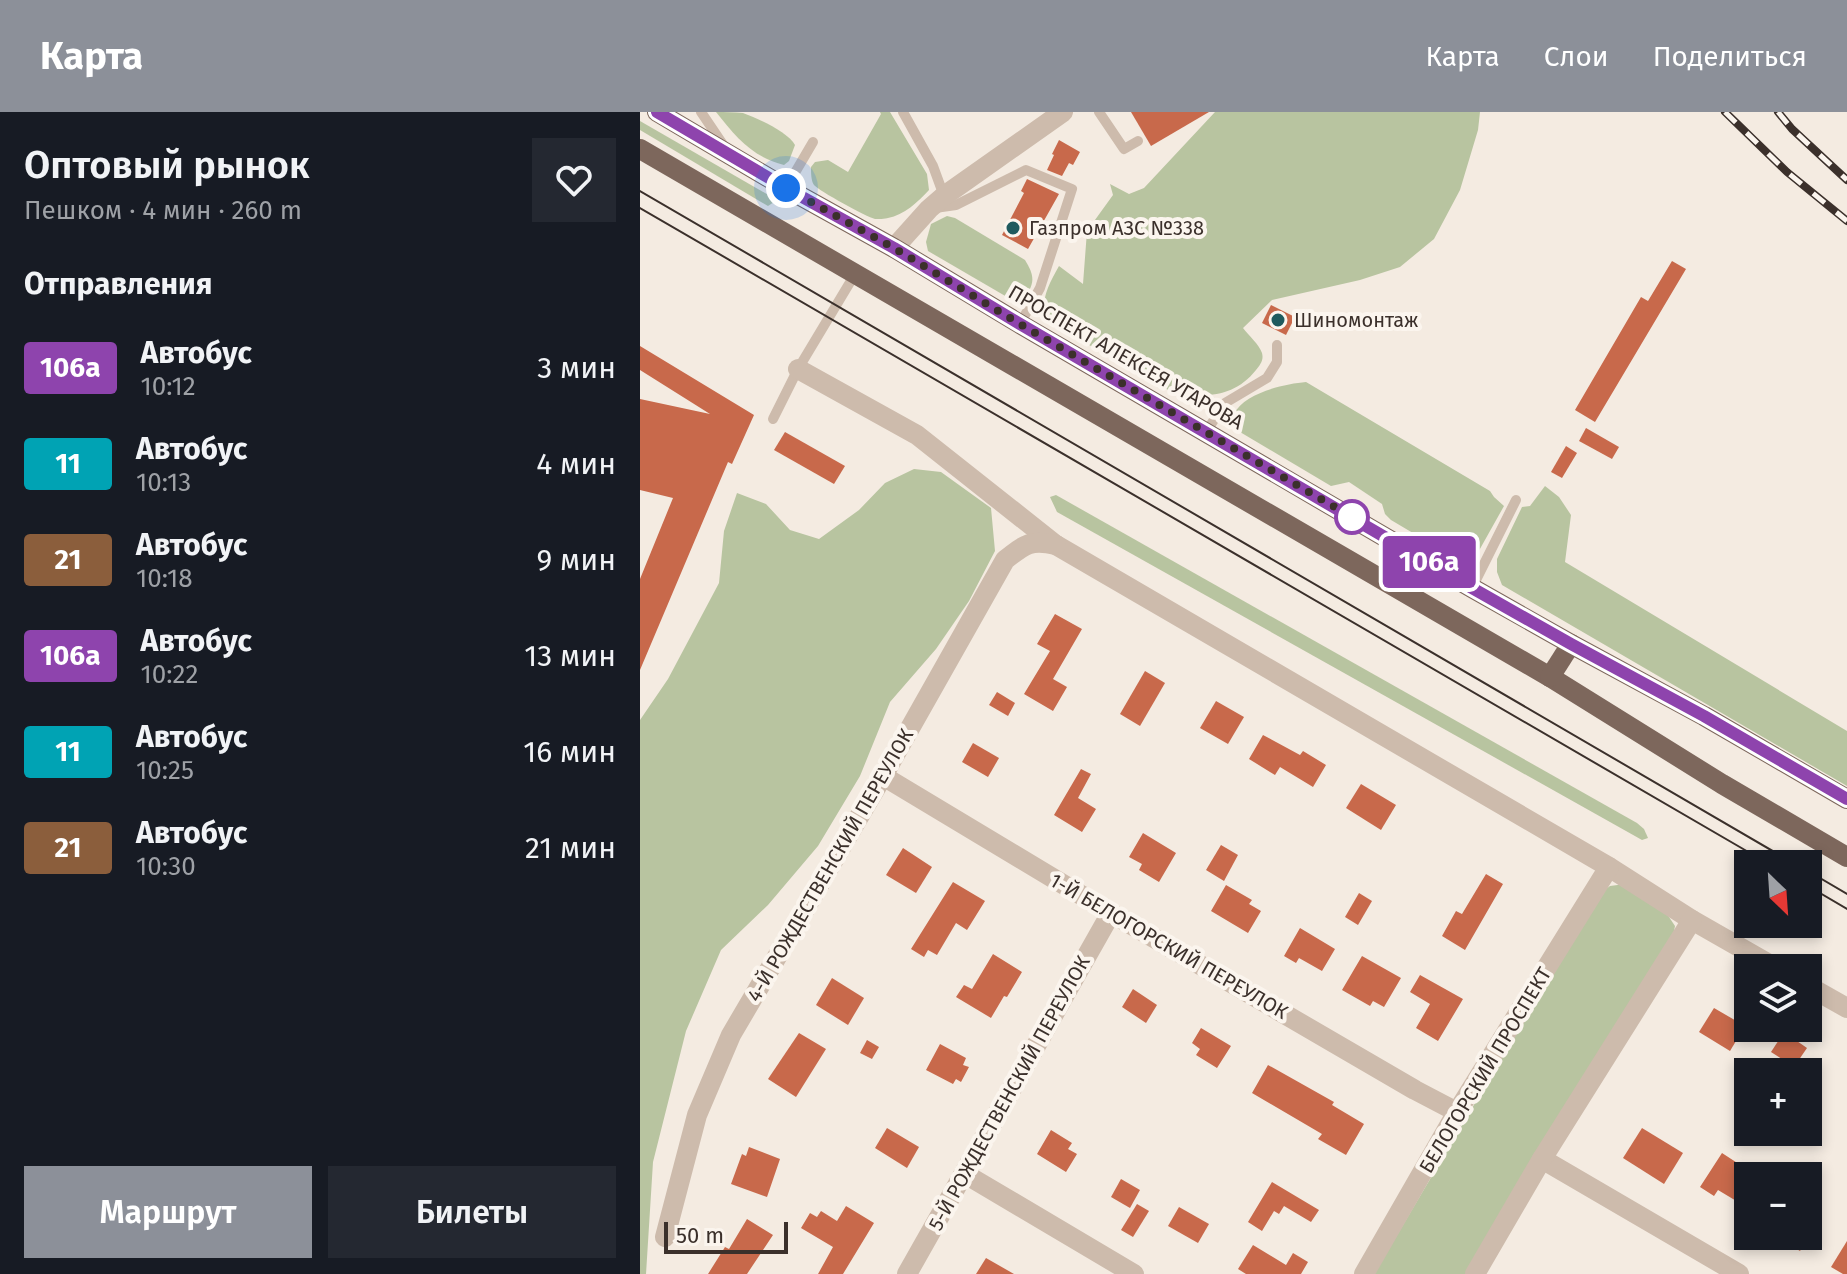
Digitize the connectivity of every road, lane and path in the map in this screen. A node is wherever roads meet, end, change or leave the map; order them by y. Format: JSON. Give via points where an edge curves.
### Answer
{"nodes":[{"id":1,"x":657,"y":112,"type":"edge"},
{"id":2,"x":701,"y":112,"type":"edge"},
{"id":3,"x":903,"y":112,"type":"edge"},
{"id":4,"x":1063,"y":112,"type":"edge"},
{"id":5,"x":1099,"y":112,"type":"edge"},
{"id":6,"x":1138,"y":141,"type":"dead end"},
{"id":7,"x":813,"y":142,"type":"dead end"},
{"id":8,"x":640,"y":149,"type":"edge"},
{"id":9,"x":729,"y":154,"type":"junction"},
{"id":10,"x":786,"y":188,"type":"junction"},
{"id":11,"x":936,"y":202,"type":"junction"},
{"id":12,"x":894,"y":248,"type":"junction"},
{"id":13,"x":855,"y":274,"type":"junction"},
{"id":14,"x":1020,"y":324,"type":"junction"},
{"id":15,"x":1277,"y":345,"type":"dead end"},
{"id":16,"x":798,"y":369,"type":"junction"},
{"id":17,"x":773,"y":419,"type":"dead end"},
{"id":18,"x":1206,"y":432,"type":"junction"},
{"id":19,"x":1516,"y":500,"type":"dead end"},
{"id":20,"x":1056,"y":545,"type":"junction"},
{"id":21,"x":1472,"y":588,"type":"junction"},
{"id":22,"x":1571,"y":644,"type":"junction"},
{"id":23,"x":1550,"y":677,"type":"junction"},
{"id":24,"x":883,"y":776,"type":"junction"},
{"id":25,"x":1847,"y":799,"type":"edge"},
{"id":26,"x":1847,"y":857,"type":"edge"},
{"id":27,"x":1609,"y":867,"type":"junction"},
{"id":28,"x":1111,"y":913,"type":"junction"},
{"id":29,"x":1692,"y":920,"type":"junction"},
{"id":30,"x":1752,"y":954,"type":"edge"},
{"id":31,"x":1822,"y":994,"type":"edge"},
{"id":32,"x":1847,"y":1008,"type":"edge"},
{"id":33,"x":1457,"y":1112,"type":"junction"},
{"id":34,"x":1542,"y":1159,"type":"junction"},
{"id":35,"x":965,"y":1174,"type":"junction"},
{"id":36,"x":665,"y":1237,"type":"dead end"},
{"id":37,"x":907,"y":1274,"type":"edge"},
{"id":38,"x":1134,"y":1274,"type":"edge"},
{"id":39,"x":1364,"y":1274,"type":"edge"},
{"id":40,"x":1475,"y":1274,"type":"edge"},
{"id":41,"x":1739,"y":1274,"type":"edge"}],
"edges":[{"from":1,"to":9,"type":"main road","name":"ПРОСПЕКТ АЛЕКСЕЯ УГАРОВА"},
{"from":2,"to":9,"type":"lane"},
{"from":3,"to":11,"type":"lane","via":[[933,166]]},
{"from":4,"to":11,"type":"street"},
{"from":5,"to":6,"type":"lane","via":[[1124,149]]},
{"from":7,"to":10,"type":"lane"},
{"from":8,"to":13,"type":"main road"},
{"from":9,"to":10,"type":"main road","name":"ПРОСПЕКТ АЛЕКСЕЯ УГАРОВА"},
{"from":10,"to":12,"type":"main road","name":"ПРОСПЕКТ АЛЕКСЕЯ УГАРОВА"},
{"from":11,"to":12,"type":"street"},
{"from":11,"to":14,"type":"lane","via":[[956,205],[1026,170],[1072,189],[1040,288]]},
{"from":12,"to":14,"type":"main road","name":"ПРОСПЕКТ АЛЕКСЕЯ УГАРОВА"},
{"from":13,"to":16,"type":"lane"},
{"from":13,"to":23,"type":"main road"},
{"from":14,"to":18,"type":"main road","name":"ПРОСПЕКТ АЛЕКСЕЯ УГАРОВА"},
{"from":15,"to":18,"type":"lane","via":[[1277,362],[1267,378],[1225,403]]},
{"from":16,"to":17,"type":"lane"},
{"from":16,"to":20,"type":"street","via":[[917,435]]},
{"from":18,"to":21,"type":"main road","name":"ПРОСПЕКТ АЛЕКСЕЯ УГАРОВА"},
{"from":19,"to":21,"type":"lane"},
{"from":20,"to":24,"type":"street","name":"4-Й РОЖДЕСТВЕНСКИЙ ПЕРЕУЛОК","via":[[1037,540],[1005,560]]},
{"from":20,"to":27,"type":"street"},
{"from":21,"to":22,"type":"main road","name":"ПРОСПЕКТ АЛЕКСЕЯ УГАРОВА"},
{"from":22,"to":23,"type":"main road"},
{"from":22,"to":25,"type":"main road","name":"ПРОСПЕКТ АЛЕКСЕЯ УГАРОВА"},
{"from":23,"to":26,"type":"main road"},
{"from":24,"to":28,"type":"street","name":"1-Й БЕЛОГОРСКИЙ ПЕРЕУЛОК"},
{"from":24,"to":36,"type":"street","name":"4-Й РОЖДЕСТВЕНСКИЙ ПЕРЕУЛОК","via":[[731,1035],[697,1115]]},
{"from":27,"to":29,"type":"street"},
{"from":27,"to":33,"type":"street","name":"БЕЛОГОРСКИЙ ПРОСПЕКТ"},
{"from":28,"to":33,"type":"street","name":"1-Й БЕЛОГОРСКИЙ ПЕРЕУЛОК"},
{"from":28,"to":35,"type":"street","name":"5-Й РОЖДЕСТВЕНСКИЙ ПЕРЕУЛОК"},
{"from":29,"to":30,"type":"street"},
{"from":29,"to":34,"type":"street"},
{"from":31,"to":32,"type":"street"},
{"from":33,"to":39,"type":"street","name":"БЕЛОГОРСКИЙ ПРОСПЕКТ"},
{"from":34,"to":40,"type":"street"},
{"from":34,"to":41,"type":"street"},
{"from":35,"to":37,"type":"street","name":"5-Й РОЖДЕСТВЕНСКИЙ ПЕРЕУЛОК"},
{"from":35,"to":38,"type":"street"}]}
